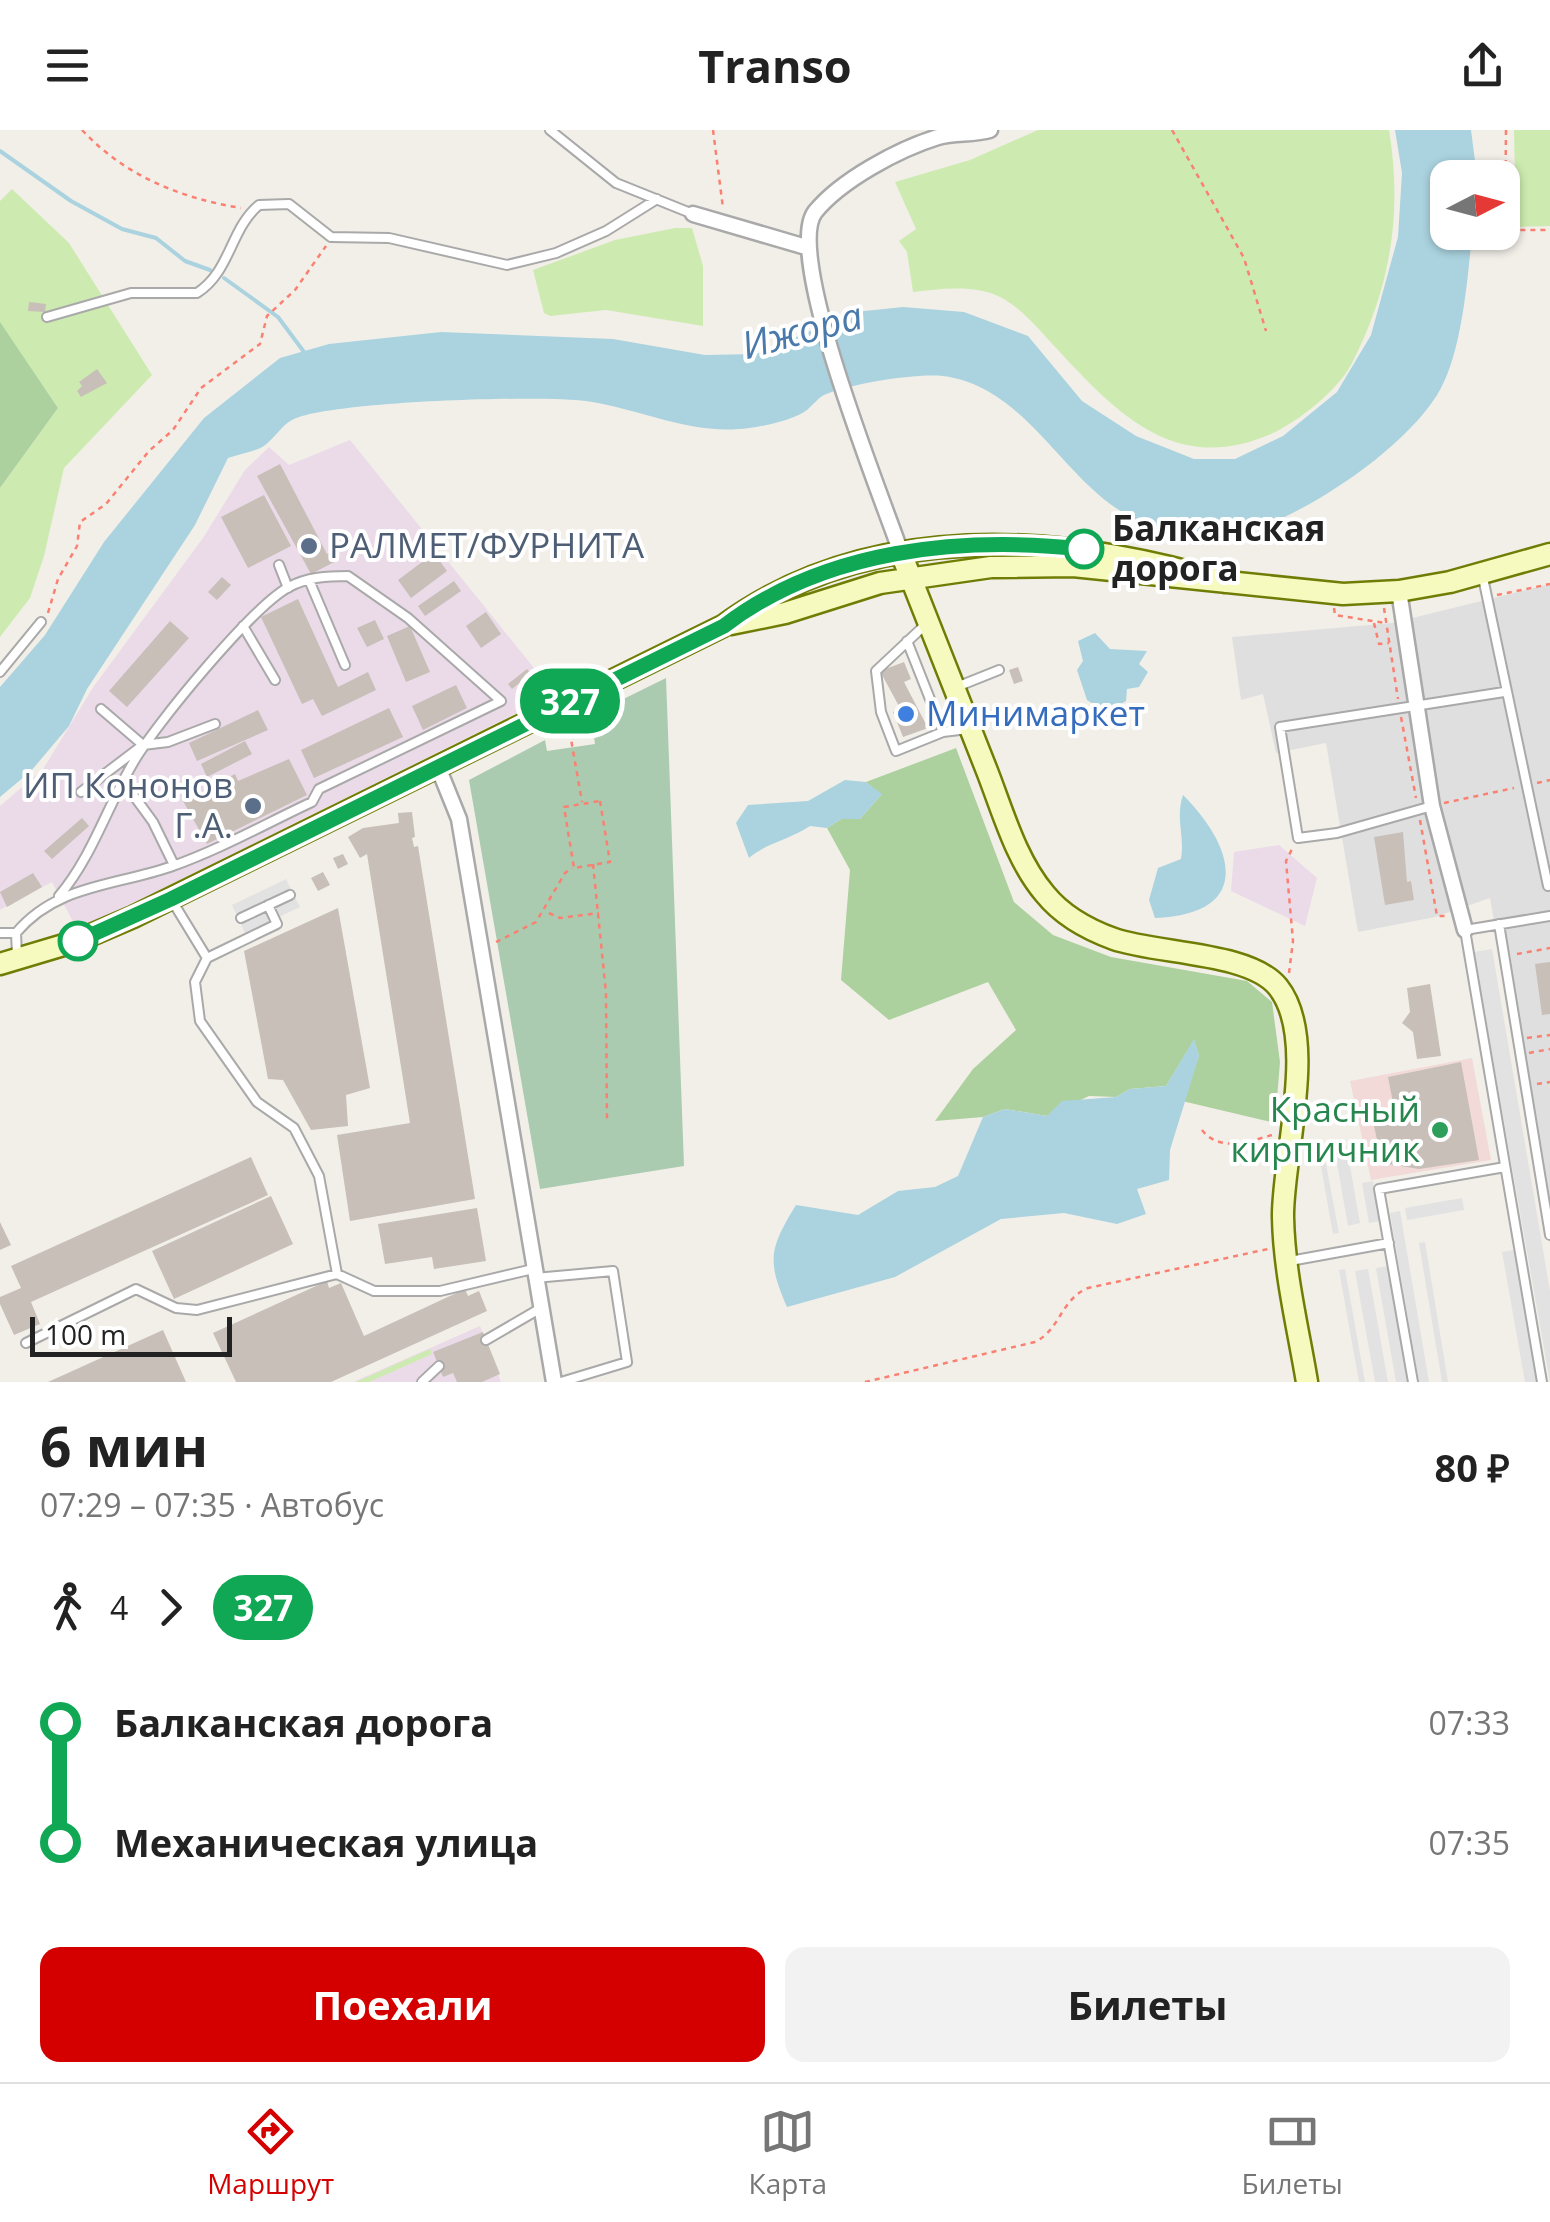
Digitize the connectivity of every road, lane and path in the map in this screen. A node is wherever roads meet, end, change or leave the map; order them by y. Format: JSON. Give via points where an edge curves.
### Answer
{"nodes":[{"id":1,"x":82,"y":130,"type":"edge"},
{"id":2,"x":550,"y":130,"type":"edge"},
{"id":3,"x":713,"y":130,"type":"edge"},
{"id":4,"x":1172,"y":130,"type":"edge"},
{"id":5,"x":1506,"y":130,"type":"edge"},
{"id":6,"x":983,"y":131,"type":"edge"},
{"id":7,"x":657,"y":199,"type":"junction"},
{"id":8,"x":252,"y":210,"type":"junction"},
{"id":9,"x":693,"y":214,"type":"joint"},
{"id":10,"x":726,"y":224,"type":"junction"},
{"id":11,"x":1550,"y":230,"type":"edge"},
{"id":12,"x":331,"y":237,"type":"junction"},
{"id":13,"x":806,"y":247,"type":"junction"},
{"id":14,"x":47,"y":317,"type":"dead end"},
{"id":15,"x":1266,"y":331,"type":"dead end"},
{"id":16,"x":901,"y":553,"type":"junction"},
{"id":17,"x":1550,"y":554,"type":"edge"},
{"id":18,"x":279,"y":565,"type":"dead end"},
{"id":19,"x":1482,"y":574,"type":"junction"},
{"id":20,"x":910,"y":576,"type":"junction"},
{"id":21,"x":309,"y":580,"type":"junction"},
{"id":22,"x":1225,"y":582,"type":"junction"},
{"id":23,"x":1550,"y":584,"type":"edge"},
{"id":24,"x":288,"y":588,"type":"junction"},
{"id":25,"x":1399,"y":592,"type":"junction"},
{"id":26,"x":1486,"y":597,"type":"junction"},
{"id":27,"x":1333,"y":604,"type":"dead end"},
{"id":28,"x":41,"y":622,"type":"joint"},
{"id":29,"x":928,"y":622,"type":"junction"},
{"id":30,"x":1374,"y":622,"type":"junction"},
{"id":31,"x":1386,"y":623,"type":"dead end"},
{"id":32,"x":243,"y":626,"type":"junction"},
{"id":33,"x":724,"y":626,"type":"junction"},
{"id":34,"x":907,"y":641,"type":"junction"},
{"id":35,"x":1389,"y":644,"type":"dead end"},
{"id":36,"x":345,"y":665,"type":"dead end"},
{"id":37,"x":999,"y":670,"type":"dead end"},
{"id":38,"x":0,"y":672,"type":"edge"},
{"id":39,"x":275,"y":680,"type":"dead end"},
{"id":40,"x":954,"y":688,"type":"junction"},
{"id":41,"x":1504,"y":692,"type":"junction"},
{"id":42,"x":561,"y":706,"type":"junction"},
{"id":43,"x":1416,"y":708,"type":"junction"},
{"id":44,"x":101,"y":709,"type":"dead end"},
{"id":45,"x":214,"y":724,"type":"dead end"},
{"id":46,"x":970,"y":728,"type":"junction"},
{"id":47,"x":943,"y":732,"type":"junction"},
{"id":48,"x":143,"y":745,"type":"junction"},
{"id":49,"x":438,"y":766,"type":"junction"},
{"id":50,"x":1550,"y":780,"type":"edge"},
{"id":51,"x":123,"y":781,"type":"junction"},
{"id":52,"x":1525,"y":786,"type":"junction"},
{"id":53,"x":81,"y":792,"type":"dead end"},
{"id":54,"x":582,"y":804,"type":"junction"},
{"id":55,"x":1432,"y":806,"type":"junction"},
{"id":56,"x":1298,"y":838,"type":"junction"},
{"id":57,"x":593,"y":864,"type":"junction"},
{"id":58,"x":174,"y":865,"type":"junction"},
{"id":59,"x":574,"y":868,"type":"junction"},
{"id":60,"x":1548,"y":886,"type":"dead end"},
{"id":61,"x":290,"y":894,"type":"dead end"},
{"id":62,"x":59,"y":896,"type":"junction"},
{"id":63,"x":171,"y":899,"type":"junction"},
{"id":64,"x":268,"y":905,"type":"junction"},
{"id":65,"x":546,"y":912,"type":"junction"},
{"id":66,"x":601,"y":913,"type":"junction"},
{"id":67,"x":1550,"y":916,"type":"edge"},
{"id":68,"x":241,"y":918,"type":"dead end"},
{"id":69,"x":1499,"y":924,"type":"junction"},
{"id":70,"x":1465,"y":930,"type":"junction"},
{"id":71,"x":0,"y":933,"type":"edge"},
{"id":72,"x":16,"y":933,"type":"junction"},
{"id":73,"x":488,"y":943,"type":"dead end"},
{"id":74,"x":1550,"y":948,"type":"edge"},
{"id":75,"x":1504,"y":956,"type":"junction"},
{"id":76,"x":207,"y":958,"type":"junction"},
{"id":77,"x":9,"y":962,"type":"edge"},
{"id":78,"x":1279,"y":988,"type":"junction"},
{"id":79,"x":1550,"y":1035,"type":"edge"},
{"id":80,"x":1517,"y":1040,"type":"junction"},
{"id":81,"x":1550,"y":1049,"type":"edge"},
{"id":82,"x":1527,"y":1053,"type":"dead end"},
{"id":83,"x":1550,"y":1082,"type":"edge"},
{"id":84,"x":1525,"y":1086,"type":"junction"},
{"id":85,"x":607,"y":1121,"type":"dead end"},
{"id":86,"x":1202,"y":1130,"type":"dead end"},
{"id":87,"x":1293,"y":1138,"type":"junction"},
{"id":88,"x":1550,"y":1163,"type":"edge"},
{"id":89,"x":1539,"y":1165,"type":"junction"},
{"id":90,"x":1505,"y":1167,"type":"junction"},
{"id":91,"x":1547,"y":1195,"type":"edge"},
{"id":92,"x":1550,"y":1235,"type":"edge"},
{"id":93,"x":1389,"y":1242,"type":"junction"},
{"id":94,"x":1286,"y":1255,"type":"junction"},
{"id":95,"x":534,"y":1273,"type":"junction"},
{"id":96,"x":337,"y":1274,"type":"junction"},
{"id":97,"x":540,"y":1308,"type":"junction"},
{"id":98,"x":486,"y":1340,"type":"dead end"},
{"id":99,"x":26,"y":1343,"type":"dead end"},
{"id":100,"x":439,"y":1366,"type":"dead end"},
{"id":101,"x":422,"y":1382,"type":"edge"},
{"id":102,"x":558,"y":1382,"type":"edge"},
{"id":103,"x":866,"y":1382,"type":"edge"},
{"id":104,"x":1307,"y":1382,"type":"edge"},
{"id":105,"x":1413,"y":1382,"type":"edge"},
{"id":106,"x":1542,"y":1382,"type":"edge"}],
"edges":[{"from":1,"to":8,"type":"path","via":[[123,168],[184,196]]},
{"from":2,"to":7,"type":"lane","via":[[616,183]]},
{"from":3,"to":10,"type":"path"},
{"from":4,"to":15,"type":"path","via":[[1244,258]]},
{"from":5,"to":11,"type":"path","via":[[1505,222],[1516,230]]},
{"from":6,"to":13,"type":"street","via":[[934,138],[847,184],[815,213]]},
{"from":7,"to":9,"type":"lane"},
{"from":7,"to":12,"type":"lane","via":[[606,230],[524,264],[389,238]]},
{"from":8,"to":12,"type":"lane","via":[[289,204]]},
{"from":8,"to":14,"type":"lane","via":[[222,268],[197,292],[131,293]]},
{"from":9,"to":10,"type":"street"},
{"from":10,"to":13,"type":"street"},
{"from":12,"to":28,"type":"path","via":[[295,290],[267,316],[260,344],[200,388],[173,430],[106,504],[80,522],[76,550]]},
{"from":13,"to":16,"type":"street","via":[[822,320]]},
{"from":16,"to":20,"type":"main road"},
{"from":16,"to":22,"type":"main road","via":[[986,544],[1050,546],[1158,562]]},
{"from":16,"to":33,"type":"main road","via":[[785,588]]},
{"from":17,"to":19,"type":"main road"},
{"from":18,"to":24,"type":"lane"},
{"from":19,"to":25,"type":"main road"},
{"from":19,"to":26,"type":"lane"},
{"from":20,"to":22,"type":"main road","via":[[1043,565]]},
{"from":20,"to":29,"type":"main road"},
{"from":20,"to":33,"type":"main road"},
{"from":21,"to":24,"type":"lane"},
{"from":21,"to":36,"type":"lane"},
{"from":21,"to":58,"type":"lane","via":[[348,576],[408,618],[501,701],[319,789],[312,802]]},
{"from":22,"to":25,"type":"main road","via":[[1343,594]]},
{"from":23,"to":26,"type":"path"},
{"from":24,"to":32,"type":"lane"},
{"from":25,"to":43,"type":"street"},
{"from":26,"to":41,"type":"lane"},
{"from":27,"to":30,"type":"path","via":[[1336,615]]},
{"from":28,"to":38,"type":"lane"},
{"from":29,"to":34,"type":"lane"},
{"from":29,"to":40,"type":"main road"},
{"from":30,"to":31,"type":"path"},
{"from":30,"to":35,"type":"path","via":[[1378,644]]},
{"from":32,"to":39,"type":"lane"},
{"from":32,"to":48,"type":"lane"},
{"from":33,"to":42,"type":"main road"},
{"from":34,"to":47,"type":"lane"},
{"from":34,"to":47,"type":"lane","via":[[876,671],[881,712],[896,751]]},
{"from":37,"to":40,"type":"lane"},
{"from":40,"to":46,"type":"main road"},
{"from":41,"to":43,"type":"lane"},
{"from":41,"to":52,"type":"lane"},
{"from":42,"to":49,"type":"main road"},
{"from":42,"to":54,"type":"path"},
{"from":43,"to":55,"type":"street"},
{"from":43,"to":56,"type":"lane","via":[[1280,727]]},
{"from":44,"to":48,"type":"lane"},
{"from":45,"to":48,"type":"lane"},
{"from":46,"to":47,"type":"lane"},
{"from":46,"to":78,"type":"main road","via":[[1027,867],[1067,914],[1112,939],[1240,964]]},
{"from":48,"to":51,"type":"lane"},
{"from":48,"to":53,"type":"lane"},
{"from":49,"to":63,"type":"main road"},
{"from":49,"to":95,"type":"street","via":[[459,819]]},
{"from":50,"to":52,"type":"path"},
{"from":51,"to":58,"type":"lane"},
{"from":51,"to":62,"type":"lane","via":[[76,876]]},
{"from":52,"to":55,"type":"path"},
{"from":52,"to":60,"type":"lane"},
{"from":54,"to":57,"type":"path","via":[[600,801],[610,862]]},
{"from":54,"to":59,"type":"path","via":[[564,807]]},
{"from":55,"to":56,"type":"lane"},
{"from":55,"to":70,"type":"street"},
{"from":56,"to":78,"type":"path","via":[[1286,861],[1294,941],[1288,977]]},
{"from":57,"to":59,"type":"path"},
{"from":57,"to":66,"type":"path"},
{"from":58,"to":62,"type":"lane"},
{"from":59,"to":65,"type":"path","via":[[564,873]]},
{"from":61,"to":64,"type":"lane"},
{"from":62,"to":72,"type":"lane"},
{"from":63,"to":76,"type":"lane"},
{"from":63,"to":77,"type":"main road","via":[[78,941]]},
{"from":64,"to":68,"type":"lane"},
{"from":64,"to":76,"type":"lane","via":[[277,924]]},
{"from":65,"to":66,"type":"path","via":[[560,918]]},
{"from":65,"to":73,"type":"path","via":[[524,932]]},
{"from":66,"to":85,"type":"path"},
{"from":67,"to":69,"type":"lane"},
{"from":69,"to":70,"type":"lane"},
{"from":69,"to":75,"type":"lane"},
{"from":70,"to":90,"type":"lane"},
{"from":71,"to":72,"type":"lane"},
{"from":72,"to":77,"type":"lane"},
{"from":74,"to":75,"type":"path"},
{"from":75,"to":80,"type":"lane"},
{"from":76,"to":96,"type":"lane","via":[[194,982],[200,1021],[257,1102],[294,1128],[319,1176]]},
{"from":78,"to":87,"type":"main road","via":[[1294,1038]]},
{"from":79,"to":80,"type":"path"},
{"from":80,"to":84,"type":"lane"},
{"from":81,"to":82,"type":"path"},
{"from":83,"to":84,"type":"path"},
{"from":84,"to":89,"type":"lane"},
{"from":86,"to":87,"type":"path","via":[[1231,1145],[1276,1134]]},
{"from":87,"to":94,"type":"main road","via":[[1285,1183]]},
{"from":88,"to":89,"type":"lane"},
{"from":89,"to":91,"type":"lane"},
{"from":90,"to":93,"type":"lane","via":[[1379,1189]]},
{"from":90,"to":106,"type":"lane"},
{"from":91,"to":92,"type":"lane"},
{"from":93,"to":94,"type":"lane"},
{"from":93,"to":105,"type":"lane"},
{"from":94,"to":103,"type":"path","via":[[1254,1249],[1088,1288],[1074,1294],[1050,1332],[1035,1342]]},
{"from":94,"to":104,"type":"main road"},
{"from":95,"to":96,"type":"lane","via":[[440,1291],[374,1291]]},
{"from":95,"to":97,"type":"street"},
{"from":95,"to":102,"type":"lane","via":[[614,1271],[627,1362]]},
{"from":96,"to":99,"type":"lane","via":[[197,1310],[176,1308],[136,1288]]},
{"from":97,"to":98,"type":"lane"},
{"from":97,"to":102,"type":"street"},
{"from":100,"to":101,"type":"lane"}]}
